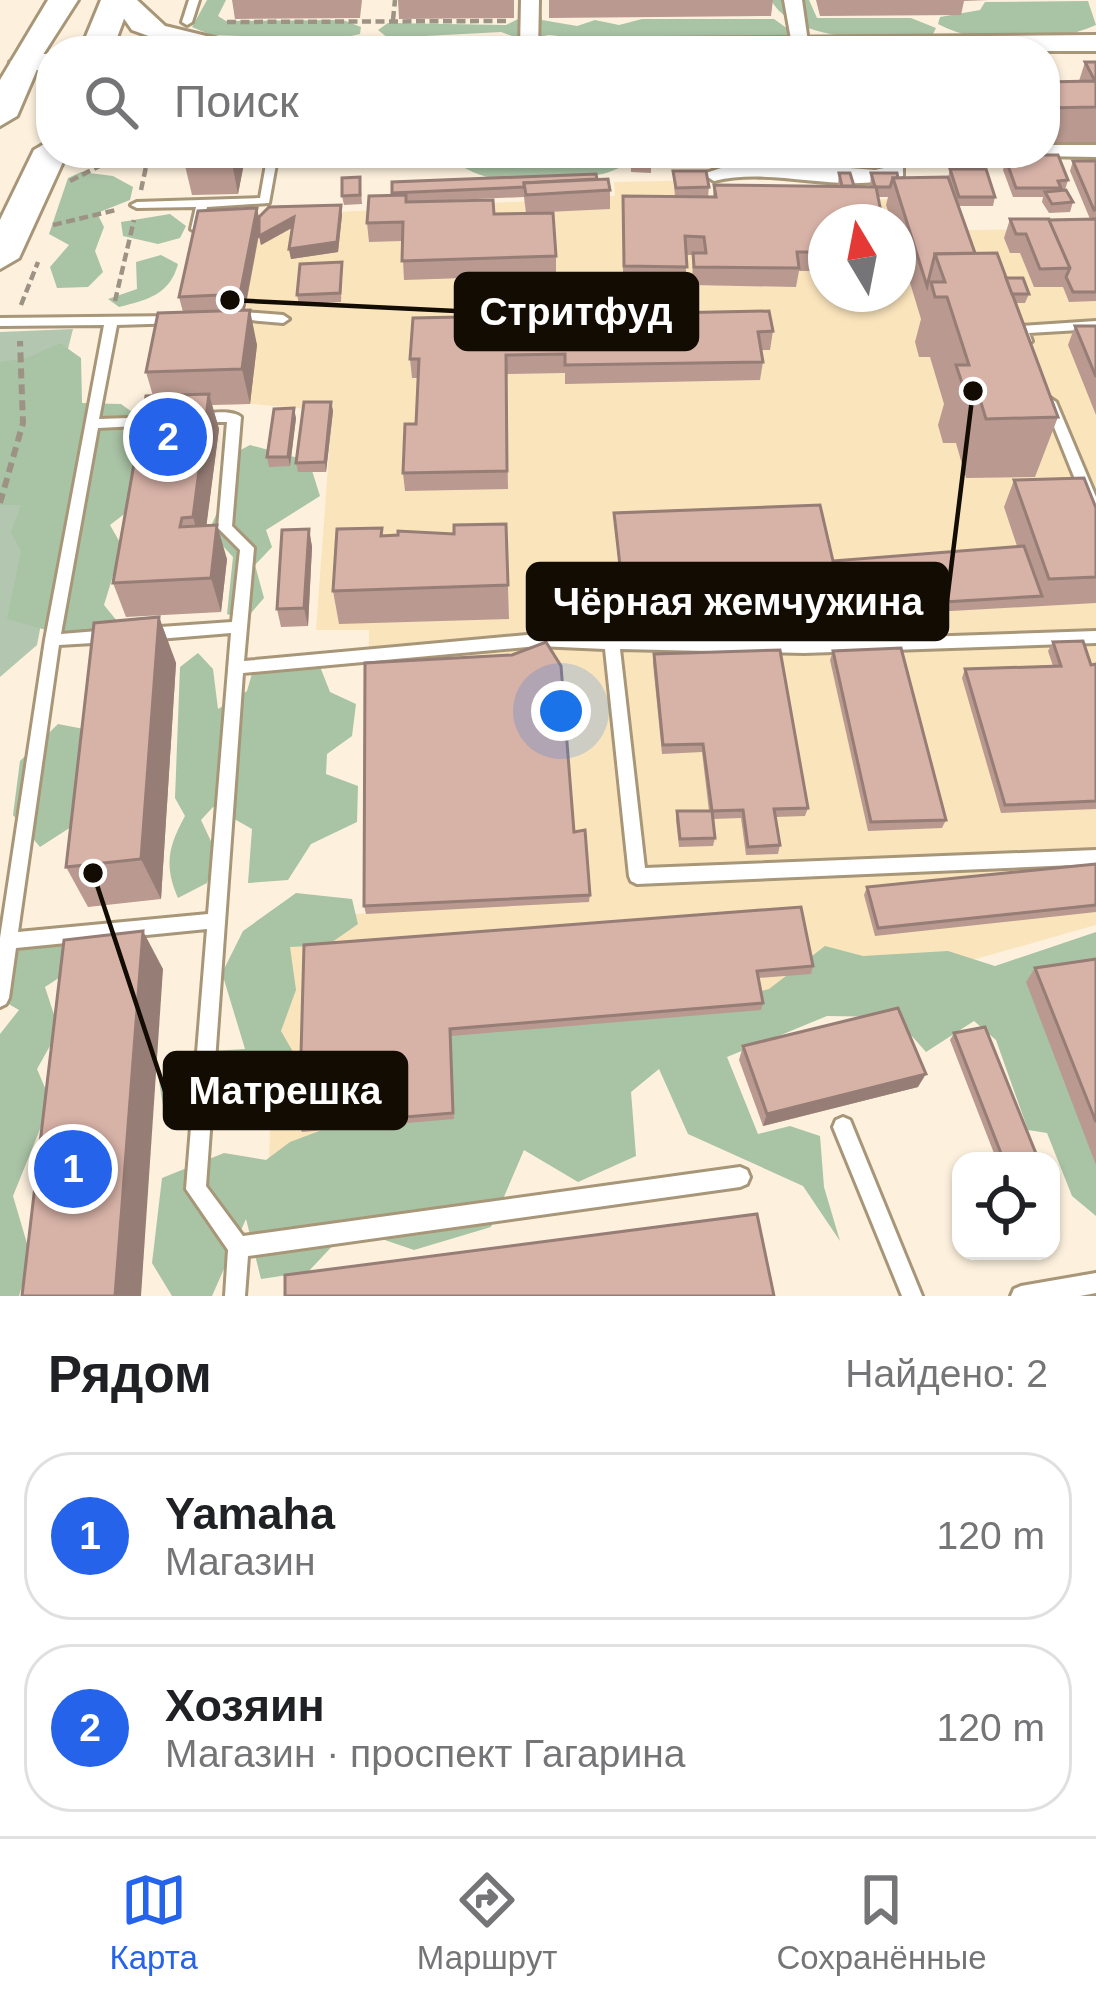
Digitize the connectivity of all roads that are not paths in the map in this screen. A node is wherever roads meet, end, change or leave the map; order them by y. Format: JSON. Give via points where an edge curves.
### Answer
{"nodes":[{"id":1,"x":63,"y":0,"type":"edge"},
{"id":2,"x":120,"y":0,"type":"edge"},
{"id":3,"x":194,"y":0,"type":"edge"},
{"id":4,"x":530,"y":0,"type":"edge"},
{"id":5,"x":794,"y":0,"type":"edge"},
{"id":6,"x":187,"y":22,"type":"dead end"},
{"id":7,"x":47,"y":36,"type":"edge"},
{"id":8,"x":103,"y":36,"type":"edge"},
{"id":9,"x":174,"y":36,"type":"edge"},
{"id":10,"x":530,"y":36,"type":"edge"},
{"id":11,"x":800,"y":36,"type":"edge"},
{"id":12,"x":1060,"y":43,"type":"edge"},
{"id":13,"x":1096,"y":43,"type":"edge"},
{"id":14,"x":1060,"y":58,"type":"edge"},
{"id":15,"x":1096,"y":58,"type":"edge"},
{"id":16,"x":36,"y":60,"type":"edge"},
{"id":17,"x":1,"y":111,"type":"edge"},
{"id":18,"x":1060,"y":152,"type":"edge"},
{"id":19,"x":1096,"y":152,"type":"edge"},
{"id":20,"x":51,"y":168,"type":"edge"},
{"id":21,"x":271,"y":168,"type":"edge"},
{"id":22,"x":741,"y":168,"type":"edge"},
{"id":23,"x":758,"y":168,"type":"edge"},
{"id":24,"x":894,"y":168,"type":"edge"},
{"id":25,"x":714,"y":174,"type":"dead end"},
{"id":26,"x":202,"y":204,"type":"junction"},
{"id":27,"x":137,"y":206,"type":"road end"},
{"id":28,"x":193,"y":250,"type":"edge"},
{"id":29,"x":0,"y":258,"type":"edge"},
{"id":30,"x":183,"y":297,"type":"edge"},
{"id":31,"x":191,"y":319,"type":"junction"},
{"id":32,"x":8,"y":322,"type":"edge"},
{"id":33,"x":110,"y":322,"type":"junction"},
{"id":34,"x":1096,"y":325,"type":"edge"},
{"id":35,"x":224,"y":327,"type":"edge"},
{"id":36,"x":1029,"y":351,"type":"edge"},
{"id":37,"x":1046,"y":392,"type":"edge"},
{"id":38,"x":92,"y":424,"type":"junction"},
{"id":39,"x":1096,"y":514,"type":"edge"},
{"id":40,"x":239,"y":627,"type":"junction"},
{"id":41,"x":1096,"y":637,"type":"edge"},
{"id":42,"x":52,"y":640,"type":"junction"},
{"id":43,"x":613,"y":643,"type":"junction"},
{"id":44,"x":234,"y":668,"type":"junction"},
{"id":45,"x":1096,"y":857,"type":"edge"},
{"id":46,"x":213,"y":921,"type":"junction"},
{"id":47,"x":8,"y":941,"type":"junction"},
{"id":48,"x":0,"y":998,"type":"edge"},
{"id":49,"x":843,"y":1127,"type":"dead end"},
{"id":50,"x":740,"y":1177,"type":"dead end"},
{"id":51,"x":238,"y":1246,"type":"junction"},
{"id":52,"x":1096,"y":1283,"type":"edge"},
{"id":53,"x":1048,"y":1294,"type":"edge"},
{"id":54,"x":235,"y":1296,"type":"edge"},
{"id":55,"x":912,"y":1296,"type":"edge"},
{"id":56,"x":1021,"y":1296,"type":"edge"}],
"edges":[{"from":1,"to":7,"type":"main road"},
{"from":2,"to":8,"type":"main road"},
{"from":2,"to":9,"type":"main road","via":[[134,19]]},
{"from":3,"to":6,"type":"lane"},
{"from":4,"to":10,"type":"street"},
{"from":5,"to":11,"type":"street"},
{"from":12,"to":13,"type":"main road"},
{"from":14,"to":15,"type":"main road"},
{"from":16,"to":17,"type":"main road"},
{"from":18,"to":19,"type":"street"},
{"from":20,"to":29,"type":"main road"},
{"from":21,"to":26,"type":"lane","via":[[265,201]]},
{"from":22,"to":25,"type":"street"},
{"from":23,"to":24,"type":"street","via":[[878,177]]},
{"from":26,"to":27,"type":"lane"},
{"from":26,"to":28,"type":"lane"},
{"from":30,"to":31,"type":"lane"},
{"from":31,"to":33,"type":"lane"},
{"from":31,"to":35,"type":"lane","via":[[283,319]]},
{"from":32,"to":33,"type":"lane"},
{"from":33,"to":38,"type":"lane"},
{"from":34,"to":36,"type":"lane","via":[[1021,330]]},
{"from":37,"to":39,"type":"lane"},
{"from":38,"to":40,"type":"lane","via":[[234,417],[225,528],[247,548]]},
{"from":38,"to":42,"type":"lane"},
{"from":40,"to":42,"type":"lane"},
{"from":40,"to":44,"type":"lane"},
{"from":41,"to":43,"type":"lane"},
{"from":42,"to":47,"type":"lane"},
{"from":43,"to":44,"type":"lane","via":[[538,640]]},
{"from":43,"to":45,"type":"lane","via":[[637,876]]},
{"from":44,"to":46,"type":"lane"},
{"from":46,"to":47,"type":"lane"},
{"from":46,"to":51,"type":"lane","via":[[196,1189]]},
{"from":47,"to":48,"type":"lane"},
{"from":49,"to":55,"type":"lane"},
{"from":50,"to":51,"type":"lane"},
{"from":51,"to":54,"type":"lane"},
{"from":52,"to":53,"type":"lane"},
{"from":53,"to":56,"type":"lane"}]}
